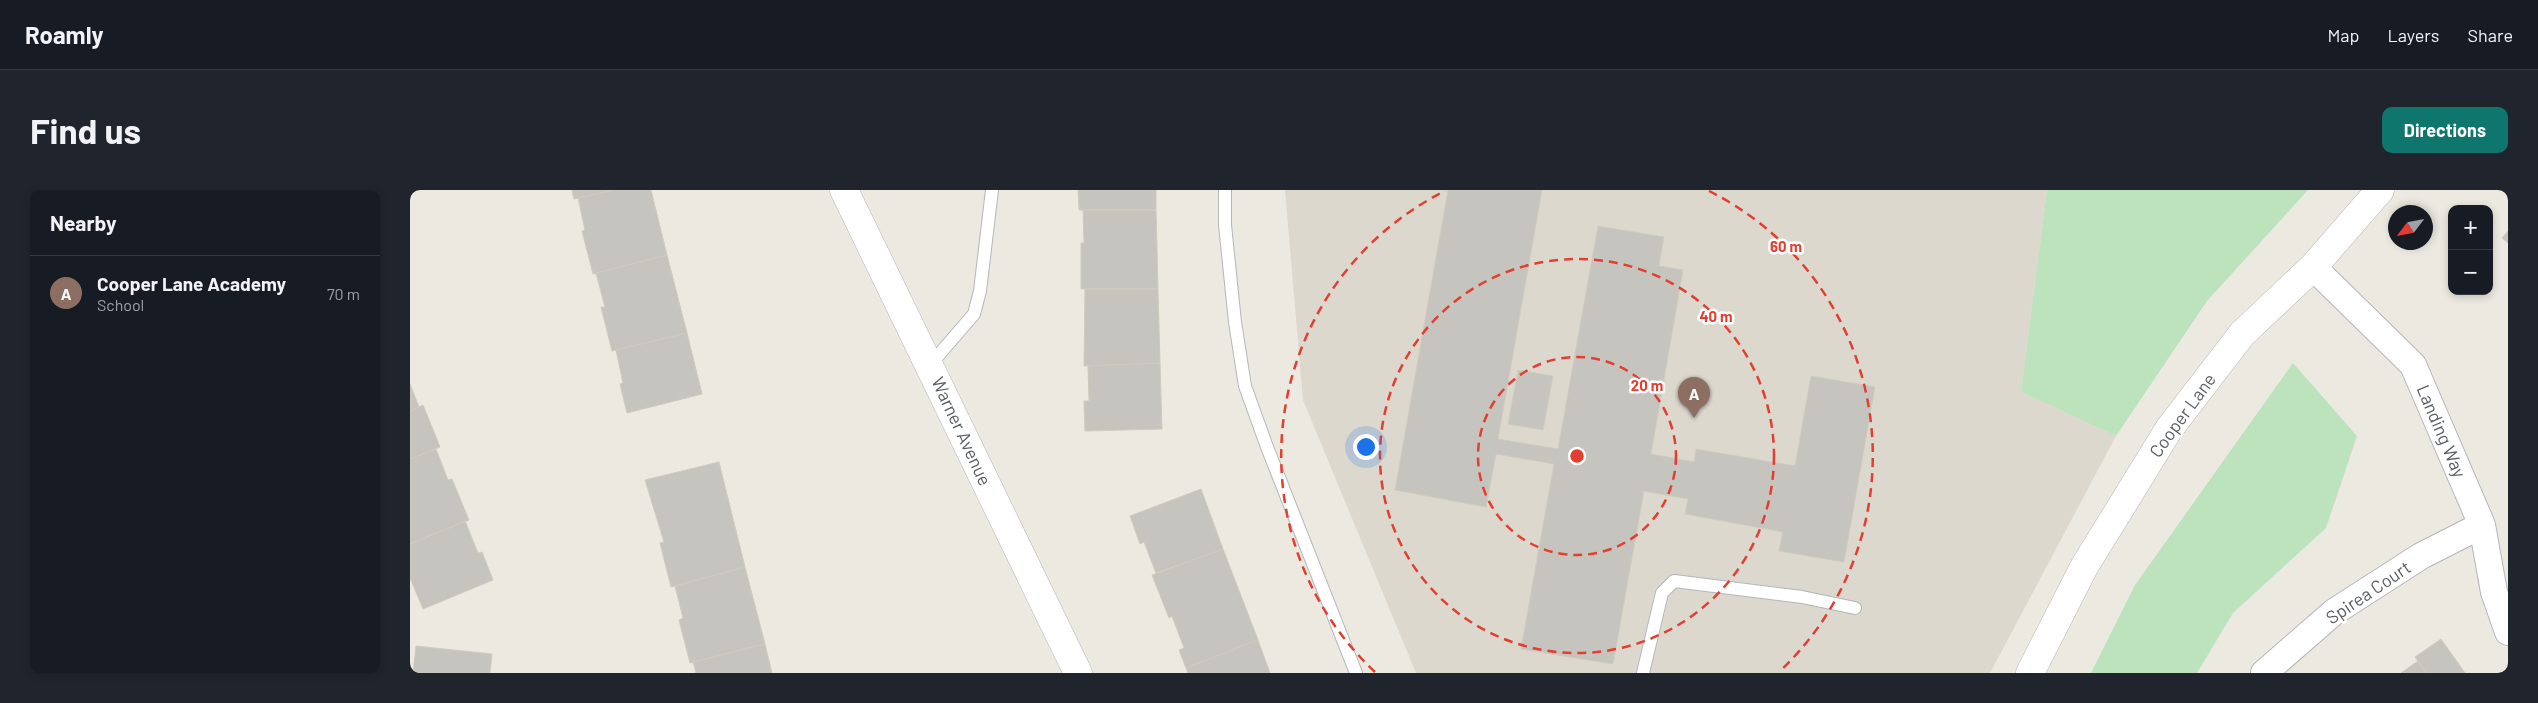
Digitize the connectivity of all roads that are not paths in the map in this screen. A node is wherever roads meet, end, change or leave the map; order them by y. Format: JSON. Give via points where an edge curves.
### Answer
{"nodes":[{"id":1,"x":844,"y":190,"type":"edge"},
{"id":2,"x":992,"y":190,"type":"edge"},
{"id":3,"x":1225,"y":190,"type":"edge"},
{"id":4,"x":2380,"y":190,"type":"edge"},
{"id":5,"x":2313,"y":267,"type":"junction"},
{"id":6,"x":930,"y":365,"type":"junction"},
{"id":7,"x":2482,"y":525,"type":"junction"},
{"id":8,"x":1855,"y":608,"type":"dead end"},
{"id":9,"x":2508,"y":632,"type":"edge"},
{"id":10,"x":1078,"y":673,"type":"edge"},
{"id":11,"x":1356,"y":673,"type":"edge"},
{"id":12,"x":1643,"y":673,"type":"edge"},
{"id":13,"x":2030,"y":673,"type":"edge"},
{"id":14,"x":2264,"y":673,"type":"edge"}],
"edges":[{"from":1,"to":6,"type":"street","name":"Warner Avenue"},
{"from":2,"to":6,"type":"lane","via":[[980,291],[974,314]]},
{"from":3,"to":11,"type":"lane","via":[[1234,322],[1245,386]]},
{"from":4,"to":5,"type":"street","name":"Cooper Lane"},
{"from":5,"to":7,"type":"street","name":"Landing Way","via":[[2413,365]]},
{"from":5,"to":13,"type":"street","name":"Cooper Lane","via":[[2242,334],[2169,429],[2084,567]]},
{"from":6,"to":10,"type":"street","name":"Warner Avenue"},
{"from":7,"to":9,"type":"street","name":"Landing Way","via":[[2494,592]]},
{"from":7,"to":14,"type":"street","name":"Spirea Court","via":[[2421,556],[2334,612]]},
{"from":8,"to":12,"type":"lane","via":[[1802,597],[1674,581],[1662,594]]}]}
